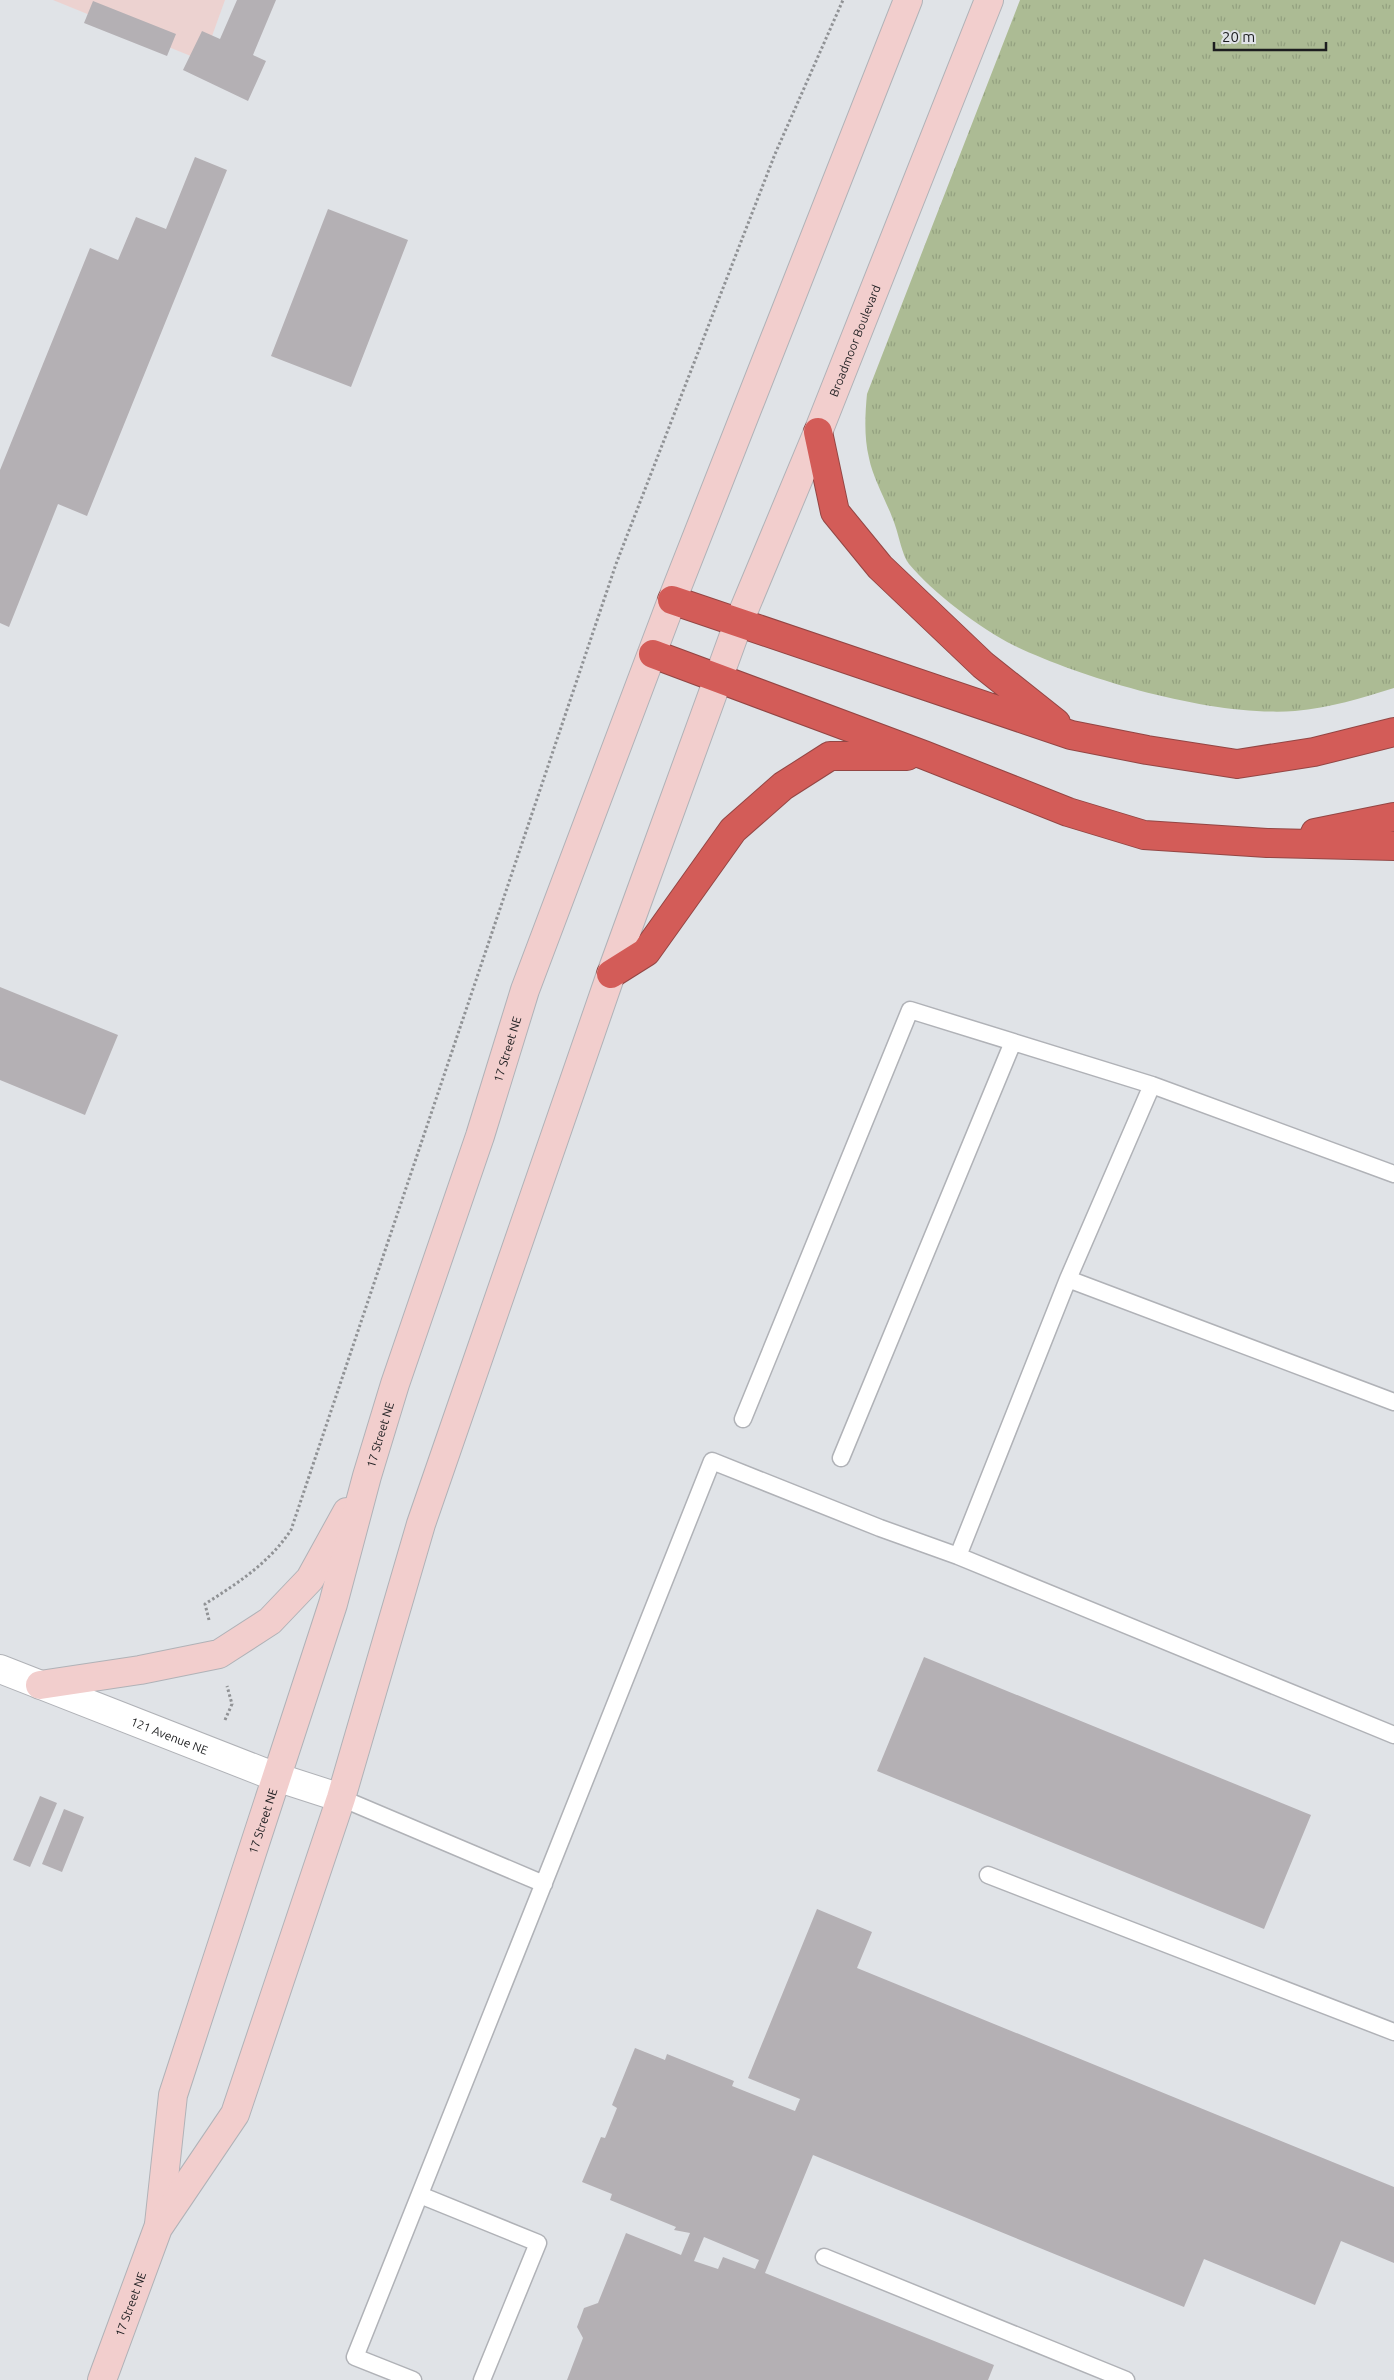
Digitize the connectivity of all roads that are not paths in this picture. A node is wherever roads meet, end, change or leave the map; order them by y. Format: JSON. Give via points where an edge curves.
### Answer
{"nodes":[{"id":1,"x":908,"y":0,"type":"edge"},
{"id":2,"x":989,"y":0,"type":"edge"},
{"id":3,"x":818,"y":432,"type":"junction"},
{"id":4,"x":672,"y":600,"type":"junction"},
{"id":5,"x":738,"y":624,"type":"junction"},
{"id":6,"x":653,"y":654,"type":"junction"},
{"id":7,"x":717,"y":679,"type":"junction"},
{"id":8,"x":1394,"y":732,"type":"edge"},
{"id":9,"x":1071,"y":735,"type":"junction"},
{"id":10,"x":924,"y":756,"type":"junction"},
{"id":11,"x":1394,"y":817,"type":"edge"},
{"id":12,"x":1267,"y":843,"type":"junction"},
{"id":13,"x":1394,"y":846,"type":"edge"},
{"id":14,"x":610,"y":974,"type":"junction"},
{"id":15,"x":1013,"y":1042,"type":"junction"},
{"id":16,"x":1152,"y":1085,"type":"junction"},
{"id":17,"x":1394,"y":1174,"type":"edge"},
{"id":18,"x":1068,"y":1279,"type":"junction"},
{"id":19,"x":1394,"y":1402,"type":"edge"},
{"id":20,"x":743,"y":1419,"type":"dead end"},
{"id":21,"x":841,"y":1458,"type":"dead end"},
{"id":22,"x":367,"y":1476,"type":"junction"},
{"id":23,"x":958,"y":1556,"type":"junction"},
{"id":24,"x":0,"y":1669,"type":"edge"},
{"id":25,"x":40,"y":1685,"type":"junction"},
{"id":26,"x":1394,"y":1735,"type":"edge"},
{"id":27,"x":276,"y":1777,"type":"junction"},
{"id":28,"x":341,"y":1798,"type":"junction"},
{"id":29,"x":988,"y":1875,"type":"dead end"},
{"id":30,"x":544,"y":1884,"type":"junction"},
{"id":31,"x":1394,"y":2032,"type":"edge"},
{"id":32,"x":420,"y":2194,"type":"junction"},
{"id":33,"x":158,"y":2228,"type":"junction"},
{"id":34,"x":824,"y":2257,"type":"dead end"},
{"id":35,"x":102,"y":2380,"type":"edge"},
{"id":36,"x":413,"y":2380,"type":"edge"},
{"id":37,"x":482,"y":2380,"type":"edge"},
{"id":38,"x":1126,"y":2380,"type":"edge"}],
"edges":[{"from":1,"to":4,"type":"main road"},
{"from":2,"to":3,"type":"main road","name":"Broadmoor Boulevard"},
{"from":3,"to":5,"type":"main road","name":"Broadmoor Boulevard"},
{"from":3,"to":9,"type":"highway","via":[[835,512],[880,567],[984,665]]},
{"from":4,"to":5,"type":"highway"},
{"from":4,"to":6,"type":"main road"},
{"from":5,"to":7,"type":"main road","name":"Broadmoor Boulevard"},
{"from":5,"to":9,"type":"highway"},
{"from":6,"to":7,"type":"highway"},
{"from":6,"to":22,"type":"main road","name":"17 Street NE","via":[[525,990]]},
{"from":7,"to":10,"type":"highway"},
{"from":7,"to":14,"type":"main road","name":"17 Street NE"},
{"from":8,"to":9,"type":"highway","via":[[1314,752],[1237,764]]},
{"from":10,"to":12,"type":"highway","via":[[1068,812],[1144,835]]},
{"from":10,"to":14,"type":"highway","via":[[830,756],[783,786],[733,830],[646,952]]},
{"from":11,"to":12,"type":"highway"},
{"from":12,"to":13,"type":"highway"},
{"from":14,"to":28,"type":"main road","name":"17 Street NE","via":[[420,1524]]},
{"from":15,"to":16,"type":"lane"},
{"from":15,"to":20,"type":"lane","via":[[910,1010]]},
{"from":15,"to":21,"type":"lane"},
{"from":16,"to":17,"type":"lane"},
{"from":16,"to":18,"type":"lane"},
{"from":18,"to":19,"type":"lane"},
{"from":18,"to":23,"type":"lane"},
{"from":22,"to":25,"type":"main road","via":[[310,1579],[270,1621],[219,1654]]},
{"from":22,"to":27,"type":"main road","name":"17 Street NE","via":[[333,1604]]},
{"from":23,"to":26,"type":"lane"},
{"from":23,"to":30,"type":"lane","via":[[712,1461]]},
{"from":24,"to":25,"type":"street","name":"121 Avenue NE"},
{"from":25,"to":27,"type":"street","name":"121 Avenue NE"},
{"from":27,"to":28,"type":"street","name":"121 Avenue NE"},
{"from":27,"to":33,"type":"main road","name":"17 Street NE","via":[[173,2095]]},
{"from":28,"to":30,"type":"lane"},
{"from":28,"to":33,"type":"main road","name":"17 Street NE","via":[[236,2114]]},
{"from":29,"to":31,"type":"lane"},
{"from":30,"to":32,"type":"lane"},
{"from":32,"to":36,"type":"lane","via":[[355,2357]]},
{"from":32,"to":37,"type":"lane","via":[[538,2243]]},
{"from":33,"to":35,"type":"main road","name":"17 Street NE"},
{"from":34,"to":38,"type":"lane"}]}
